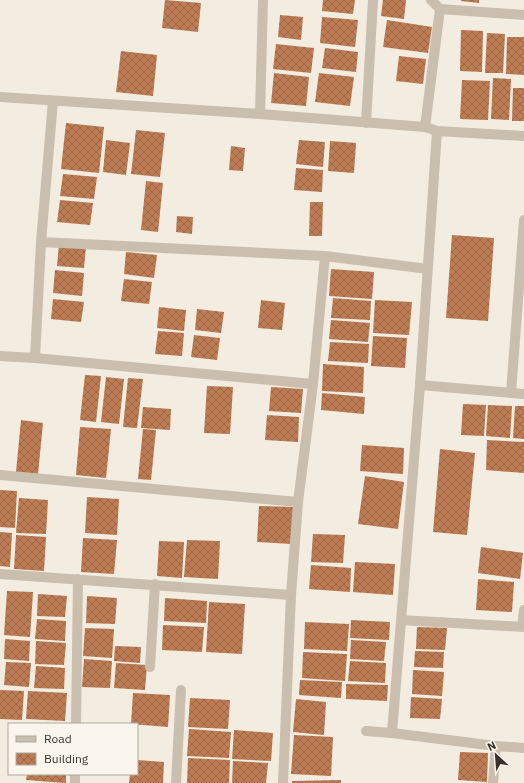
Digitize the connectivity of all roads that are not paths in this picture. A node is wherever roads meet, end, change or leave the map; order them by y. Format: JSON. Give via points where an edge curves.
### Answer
{"nodes":[{"id":1,"x":263,"y":0,"type":"edge"},
{"id":2,"x":373,"y":0,"type":"edge"},
{"id":3,"x":431,"y":0,"type":"edge"},
{"id":4,"x":440,"y":9,"type":"junction"},
{"id":5,"x":524,"y":15,"type":"edge"},
{"id":6,"x":0,"y":97,"type":"edge"},
{"id":7,"x":52,"y":101,"type":"junction"},
{"id":8,"x":260,"y":114,"type":"junction"},
{"id":9,"x":366,"y":123,"type":"junction"},
{"id":10,"x":425,"y":127,"type":"junction"},
{"id":11,"x":437,"y":131,"type":"junction"},
{"id":12,"x":524,"y":136,"type":"edge"},
{"id":13,"x":524,"y":220,"type":"edge"},
{"id":14,"x":41,"y":242,"type":"junction"},
{"id":15,"x":325,"y":256,"type":"junction"},
{"id":16,"x":428,"y":269,"type":"junction"},
{"id":17,"x":0,"y":356,"type":"edge"},
{"id":18,"x":35,"y":358,"type":"junction"},
{"id":19,"x":313,"y":384,"type":"junction"},
{"id":20,"x":420,"y":385,"type":"junction"},
{"id":21,"x":511,"y":393,"type":"junction"},
{"id":22,"x":524,"y":394,"type":"edge"},
{"id":23,"x":0,"y":475,"type":"edge"},
{"id":24,"x":298,"y":502,"type":"junction"},
{"id":25,"x":0,"y":574,"type":"edge"},
{"id":26,"x":78,"y":579,"type":"junction"},
{"id":27,"x":155,"y":584,"type":"junction"},
{"id":28,"x":291,"y":594,"type":"junction"},
{"id":29,"x":524,"y":610,"type":"edge"},
{"id":30,"x":401,"y":620,"type":"junction"},
{"id":31,"x":523,"y":627,"type":"edge"},
{"id":32,"x":150,"y":667,"type":"dead end"},
{"id":33,"x":181,"y":690,"type":"dead end"},
{"id":34,"x":76,"y":723,"type":"edge"},
{"id":35,"x":366,"y":731,"type":"dead end"},
{"id":36,"x":392,"y":733,"type":"junction"},
{"id":37,"x":496,"y":746,"type":"junction"},
{"id":38,"x":524,"y":748,"type":"edge"},
{"id":39,"x":176,"y":783,"type":"edge"},
{"id":40,"x":283,"y":783,"type":"edge"},
{"id":41,"x":493,"y":783,"type":"edge"}],
"edges":[{"from":1,"to":8,"type":"street"},
{"from":2,"to":9,"type":"street"},
{"from":3,"to":4,"type":"street"},
{"from":4,"to":5,"type":"street"},
{"from":4,"to":10,"type":"street"},
{"from":6,"to":7,"type":"street"},
{"from":7,"to":8,"type":"street"},
{"from":7,"to":14,"type":"street"},
{"from":8,"to":9,"type":"street"},
{"from":9,"to":10,"type":"street"},
{"from":10,"to":11,"type":"street"},
{"from":11,"to":12,"type":"street"},
{"from":11,"to":16,"type":"street"},
{"from":13,"to":21,"type":"street"},
{"from":14,"to":15,"type":"street"},
{"from":14,"to":18,"type":"street"},
{"from":15,"to":16,"type":"street"},
{"from":15,"to":19,"type":"street"},
{"from":16,"to":20,"type":"street"},
{"from":17,"to":18,"type":"street"},
{"from":18,"to":19,"type":"street"},
{"from":19,"to":24,"type":"street"},
{"from":20,"to":21,"type":"street"},
{"from":20,"to":30,"type":"street"},
{"from":21,"to":22,"type":"street"},
{"from":23,"to":24,"type":"street"},
{"from":24,"to":28,"type":"street"},
{"from":25,"to":26,"type":"street"},
{"from":26,"to":27,"type":"street"},
{"from":26,"to":34,"type":"street"},
{"from":27,"to":28,"type":"street"},
{"from":27,"to":32,"type":"street"},
{"from":28,"to":40,"type":"street"},
{"from":29,"to":31,"type":"street"},
{"from":30,"to":31,"type":"street"},
{"from":30,"to":36,"type":"street"},
{"from":33,"to":39,"type":"street"},
{"from":35,"to":36,"type":"street"},
{"from":36,"to":37,"type":"street"},
{"from":37,"to":38,"type":"street"},
{"from":37,"to":41,"type":"street"}]}
